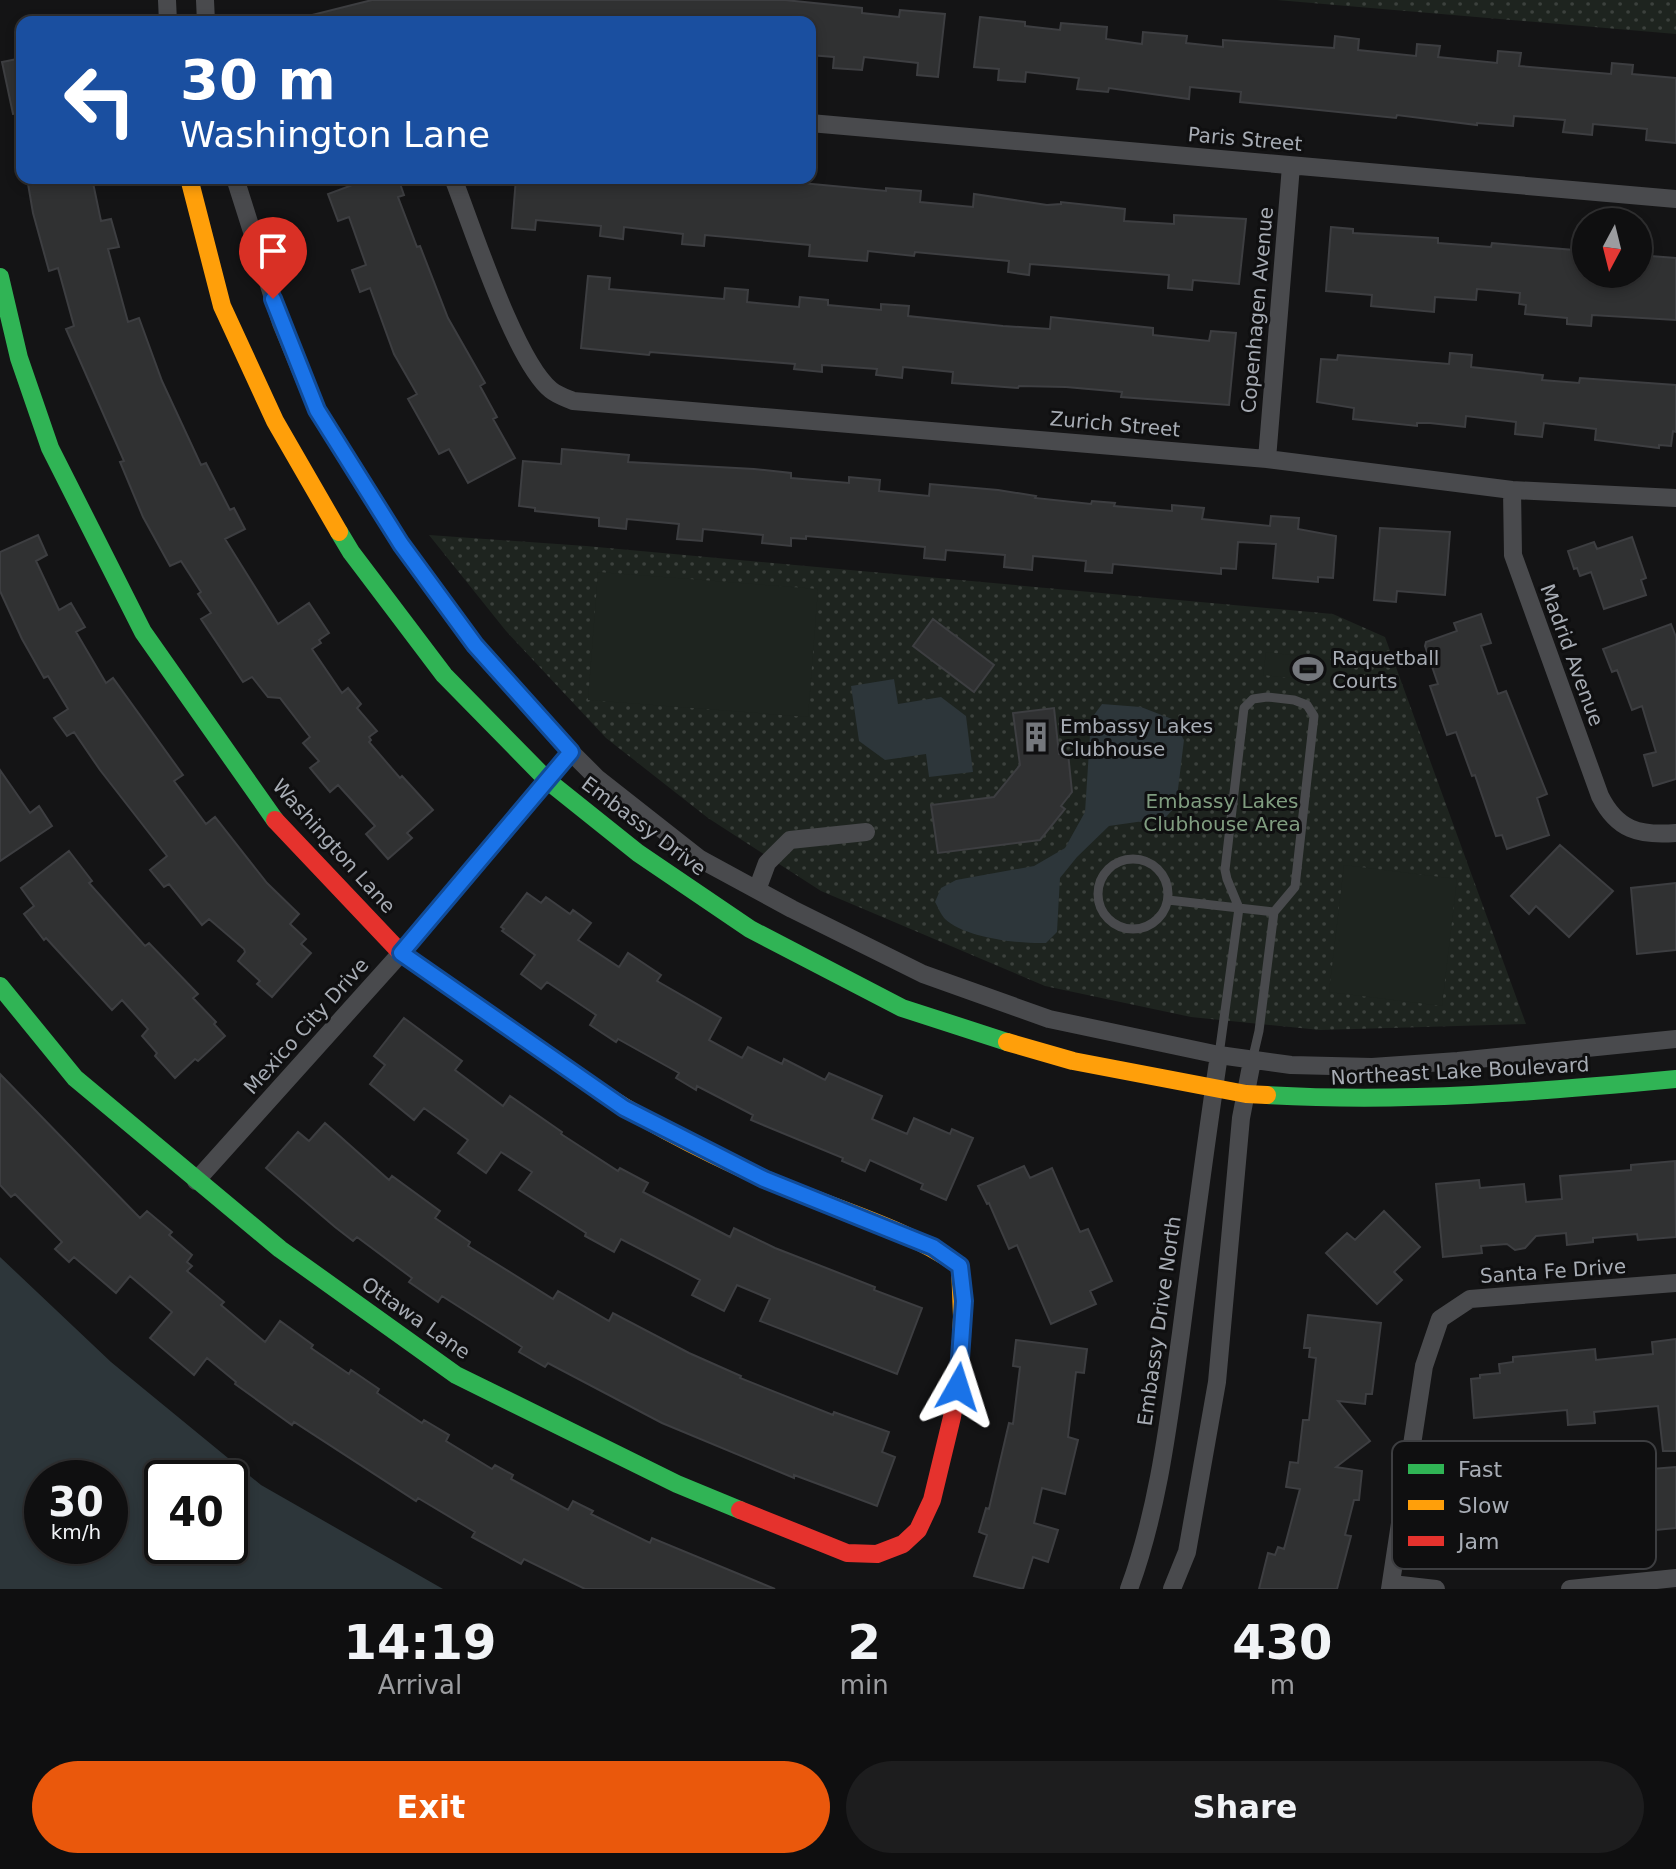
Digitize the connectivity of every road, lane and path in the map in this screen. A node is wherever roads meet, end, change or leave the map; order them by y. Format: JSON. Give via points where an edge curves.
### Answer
{"nodes":[{"id":1,"x":816,"y":124,"type":"edge"},
{"id":2,"x":1291,"y":166,"type":"junction"},
{"id":3,"x":191,"y":184,"type":"edge"},
{"id":4,"x":237,"y":184,"type":"edge"},
{"id":5,"x":455,"y":184,"type":"edge"},
{"id":6,"x":1676,"y":199,"type":"edge"},
{"id":7,"x":0,"y":277,"type":"edge"},
{"id":8,"x":1267,"y":459,"type":"junction"},
{"id":9,"x":1512,"y":490,"type":"junction"},
{"id":10,"x":1676,"y":498,"type":"edge"},
{"id":11,"x":571,"y":752,"type":"junction"},
{"id":12,"x":548,"y":781,"type":"junction"},
{"id":13,"x":866,"y":832,"type":"dead end"},
{"id":14,"x":1676,"y":833,"type":"edge"},
{"id":15,"x":757,"y":890,"type":"junction"},
{"id":16,"x":1168,"y":900,"type":"junction"},
{"id":17,"x":1239,"y":908,"type":"junction"},
{"id":18,"x":1274,"y":912,"type":"junction"},
{"id":19,"x":401,"y":953,"type":"junction"},
{"id":20,"x":0,"y":986,"type":"edge"},
{"id":21,"x":1676,"y":1039,"type":"edge"},
{"id":22,"x":1219,"y":1055,"type":"junction"},
{"id":23,"x":1252,"y":1061,"type":"junction"},
{"id":24,"x":1676,"y":1079,"type":"edge"},
{"id":25,"x":1214,"y":1088,"type":"junction"},
{"id":26,"x":1246,"y":1094,"type":"junction"},
{"id":27,"x":196,"y":1181,"type":"junction"},
{"id":28,"x":1676,"y":1283,"type":"edge"},
{"id":29,"x":1413,"y":1441,"type":"edge"},
{"id":30,"x":888,"y":1554,"type":"joint"},
{"id":31,"x":1676,"y":1578,"type":"edge"},
{"id":32,"x":1391,"y":1586,"type":"edge"},
{"id":33,"x":1129,"y":1589,"type":"edge"},
{"id":34,"x":1172,"y":1589,"type":"edge"},
{"id":35,"x":1436,"y":1589,"type":"edge"},
{"id":36,"x":1570,"y":1589,"type":"edge"}],
"edges":[{"from":1,"to":2,"type":"street","name":"Paris Street"},
{"from":2,"to":6,"type":"street","name":"Paris Street"},
{"from":2,"to":8,"type":"street","name":"Copenhagen Avenue"},
{"from":3,"to":12,"type":"street","name":"Embassy Drive","via":[[222,306],[275,421],[351,552],[444,675]]},
{"from":4,"to":11,"type":"street","name":"Embassy Drive","via":[[281,323],[317,410],[401,544],[475,645]]},
{"from":5,"to":8,"type":"street","name":"Zurich Street","via":[[535,372],[552,391],[573,401]]},
{"from":7,"to":19,"type":"street","name":"Washington Lane","via":[[19,358],[50,448],[143,632],[269,813]]},
{"from":8,"to":9,"type":"street","name":"Zurich Street"},
{"from":9,"to":10,"type":"street","name":"Zurich Street"},
{"from":9,"to":14,"type":"street","name":"Madrid Avenue","via":[[1513,555],[1600,796],[1622,825],[1655,835]]},
{"from":11,"to":12,"type":"street","name":"Mexico City Drive"},
{"from":11,"to":15,"type":"street","name":"Embassy Drive","via":[[700,859]]},
{"from":12,"to":19,"type":"street","name":"Mexico City Drive"},
{"from":12,"to":25,"type":"street","name":"Embassy Drive","via":[[638,853],[750,929],[902,1008],[1073,1061]]},
{"from":13,"to":15,"type":"street","via":[[790,840],[767,863]]},
{"from":15,"to":22,"type":"street","name":"Embassy Drive","via":[[923,974],[1049,1019]]},
{"from":16,"to":16,"type":"lane","via":[[1162,873],[1138,859],[1111,866],[1097,889],[1104,915],[1127,930],[1154,923]]},
{"from":16,"to":17,"type":"lane"},
{"from":17,"to":18,"type":"lane"},
{"from":17,"to":18,"type":"lane","via":[[1225,870],[1244,708],[1253,699],[1281,698],[1307,705],[1314,716],[1295,887]]},
{"from":17,"to":22,"type":"lane"},
{"from":18,"to":23,"type":"lane"},
{"from":19,"to":27,"type":"street","name":"Mexico City Drive"},
{"from":19,"to":30,"type":"street","name":"Washington Lane","via":[[624,1108],[764,1179],[933,1247],[960,1266],[964,1301],[955,1409],[933,1501],[919,1530]]},
{"from":20,"to":27,"type":"street","name":"Ottawa Lane","via":[[75,1078]]},
{"from":21,"to":23,"type":"street","name":"Northeast Lake Boulevard","via":[[1372,1067]]},
{"from":22,"to":23,"type":"street","name":"Embassy Drive"},
{"from":22,"to":25,"type":"street","name":"Embassy Drive North"},
{"from":23,"to":26,"type":"street"},
{"from":24,"to":26,"type":"street","name":"Northeast Lake Boulevard","via":[[1517,1094],[1349,1100]]},
{"from":25,"to":26,"type":"street","name":"Embassy Drive"},
{"from":25,"to":33,"type":"street","name":"Embassy Drive North","via":[[1174,1383],[1139,1564]]},
{"from":26,"to":34,"type":"street","via":[[1217,1382],[1187,1552]]},
{"from":27,"to":30,"type":"street","name":"Ottawa Lane","via":[[280,1249],[456,1375],[746,1513],[847,1553]]},
{"from":28,"to":29,"type":"street","name":"Santa Fe Drive","via":[[1470,1299],[1440,1319],[1424,1366]]},
{"from":31,"to":36,"type":"street"},
{"from":32,"to":35,"type":"street"}]}
